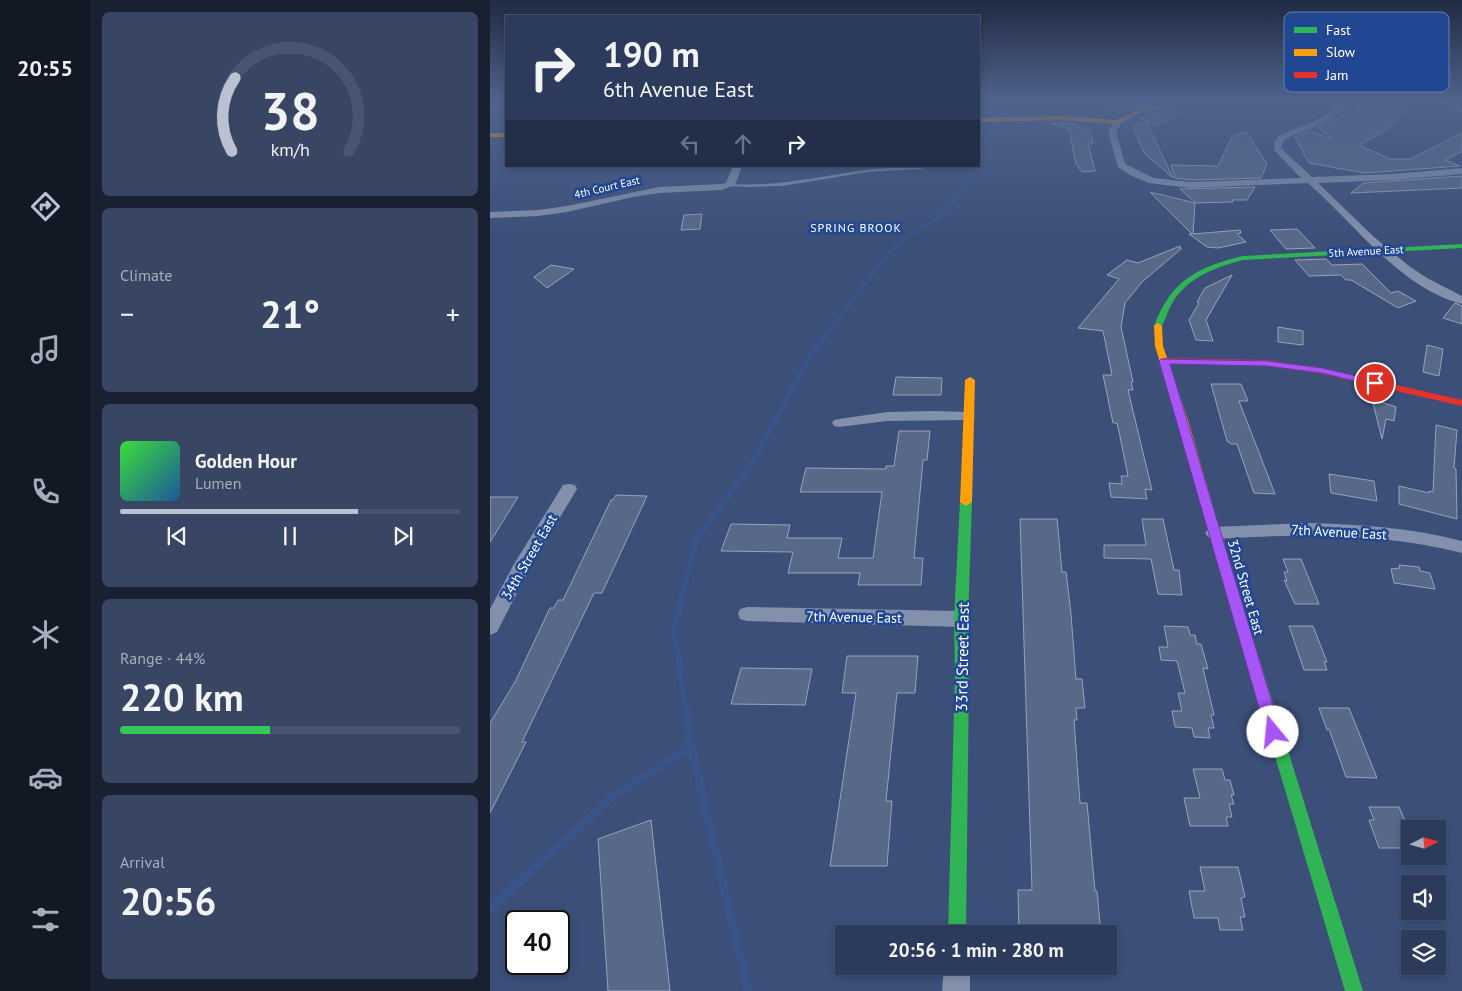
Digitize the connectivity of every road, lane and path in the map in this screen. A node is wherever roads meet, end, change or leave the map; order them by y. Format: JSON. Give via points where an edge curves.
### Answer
{"nodes":[{"id":1,"x":1116,"y":147,"type":"edge"},
{"id":2,"x":1278,"y":147,"type":"edge"},
{"id":3,"x":738,"y":167,"type":"edge"},
{"id":4,"x":921,"y":168,"type":"dead end"},
{"id":5,"x":1462,"y":171,"type":"edge"},
{"id":6,"x":1310,"y":181,"type":"junction"},
{"id":7,"x":730,"y":185,"type":"junction"},
{"id":8,"x":490,"y":215,"type":"edge"},
{"id":9,"x":1462,"y":246,"type":"edge"},
{"id":10,"x":1384,"y":250,"type":"junction"},
{"id":11,"x":1269,"y":256,"type":"joint"},
{"id":12,"x":1462,"y":300,"type":"edge"},
{"id":13,"x":1164,"y":361,"type":"junction"},
{"id":14,"x":970,"y":380,"type":"dead end"},
{"id":15,"x":1462,"y":403,"type":"edge"},
{"id":16,"x":968,"y":416,"type":"junction"},
{"id":17,"x":839,"y":423,"type":"dead end"},
{"id":18,"x":569,"y":489,"type":"dead end"},
{"id":19,"x":1214,"y":533,"type":"junction"},
{"id":20,"x":1462,"y":547,"type":"edge"},
{"id":21,"x":747,"y":614,"type":"dead end"},
{"id":22,"x":961,"y":619,"type":"junction"},
{"id":23,"x":490,"y":627,"type":"edge"},
{"id":24,"x":957,"y":925,"type":"edge"},
{"id":25,"x":957,"y":975,"type":"edge"},
{"id":26,"x":956,"y":991,"type":"edge"},
{"id":27,"x":1354,"y":991,"type":"edge"}],
"edges":[{"from":1,"to":6,"type":"street","via":[[1121,165],[1152,181],[1190,186]]},
{"from":2,"to":6,"type":"street"},
{"from":3,"to":7,"type":"street"},
{"from":4,"to":7,"type":"lane","via":[[868,171],[793,185]]},
{"from":5,"to":6,"type":"street"},
{"from":6,"to":10,"type":"street"},
{"from":7,"to":8,"type":"street","name":"4th Court East","via":[[660,190],[538,213]]},
{"from":9,"to":10,"type":"street","name":"5th Avenue East"},
{"from":10,"to":11,"type":"street","name":"5th Avenue East"},
{"from":10,"to":12,"type":"street","via":[[1422,281]]},
{"from":11,"to":13,"type":"street","name":"32nd Street East","via":[[1218,264],[1182,283],[1162,311],[1157,328]]},
{"from":13,"to":15,"type":"street","via":[[1267,364],[1322,371]]},
{"from":13,"to":19,"type":"street","name":"32nd Street East"},
{"from":14,"to":16,"type":"street","name":"33rd Street East"},
{"from":16,"to":17,"type":"street","via":[[868,417]]},
{"from":16,"to":22,"type":"street","name":"33rd Street East"},
{"from":18,"to":23,"type":"street","name":"34th Street East","via":[[520,569]]},
{"from":19,"to":20,"type":"street","name":"7th Avenue East","via":[[1285,529],[1355,531],[1427,538]]},
{"from":19,"to":27,"type":"street","name":"32nd Street East"},
{"from":21,"to":22,"type":"street","name":"7th Avenue East"},
{"from":22,"to":24,"type":"street","name":"33rd Street East"},
{"from":25,"to":26,"type":"street"}]}
